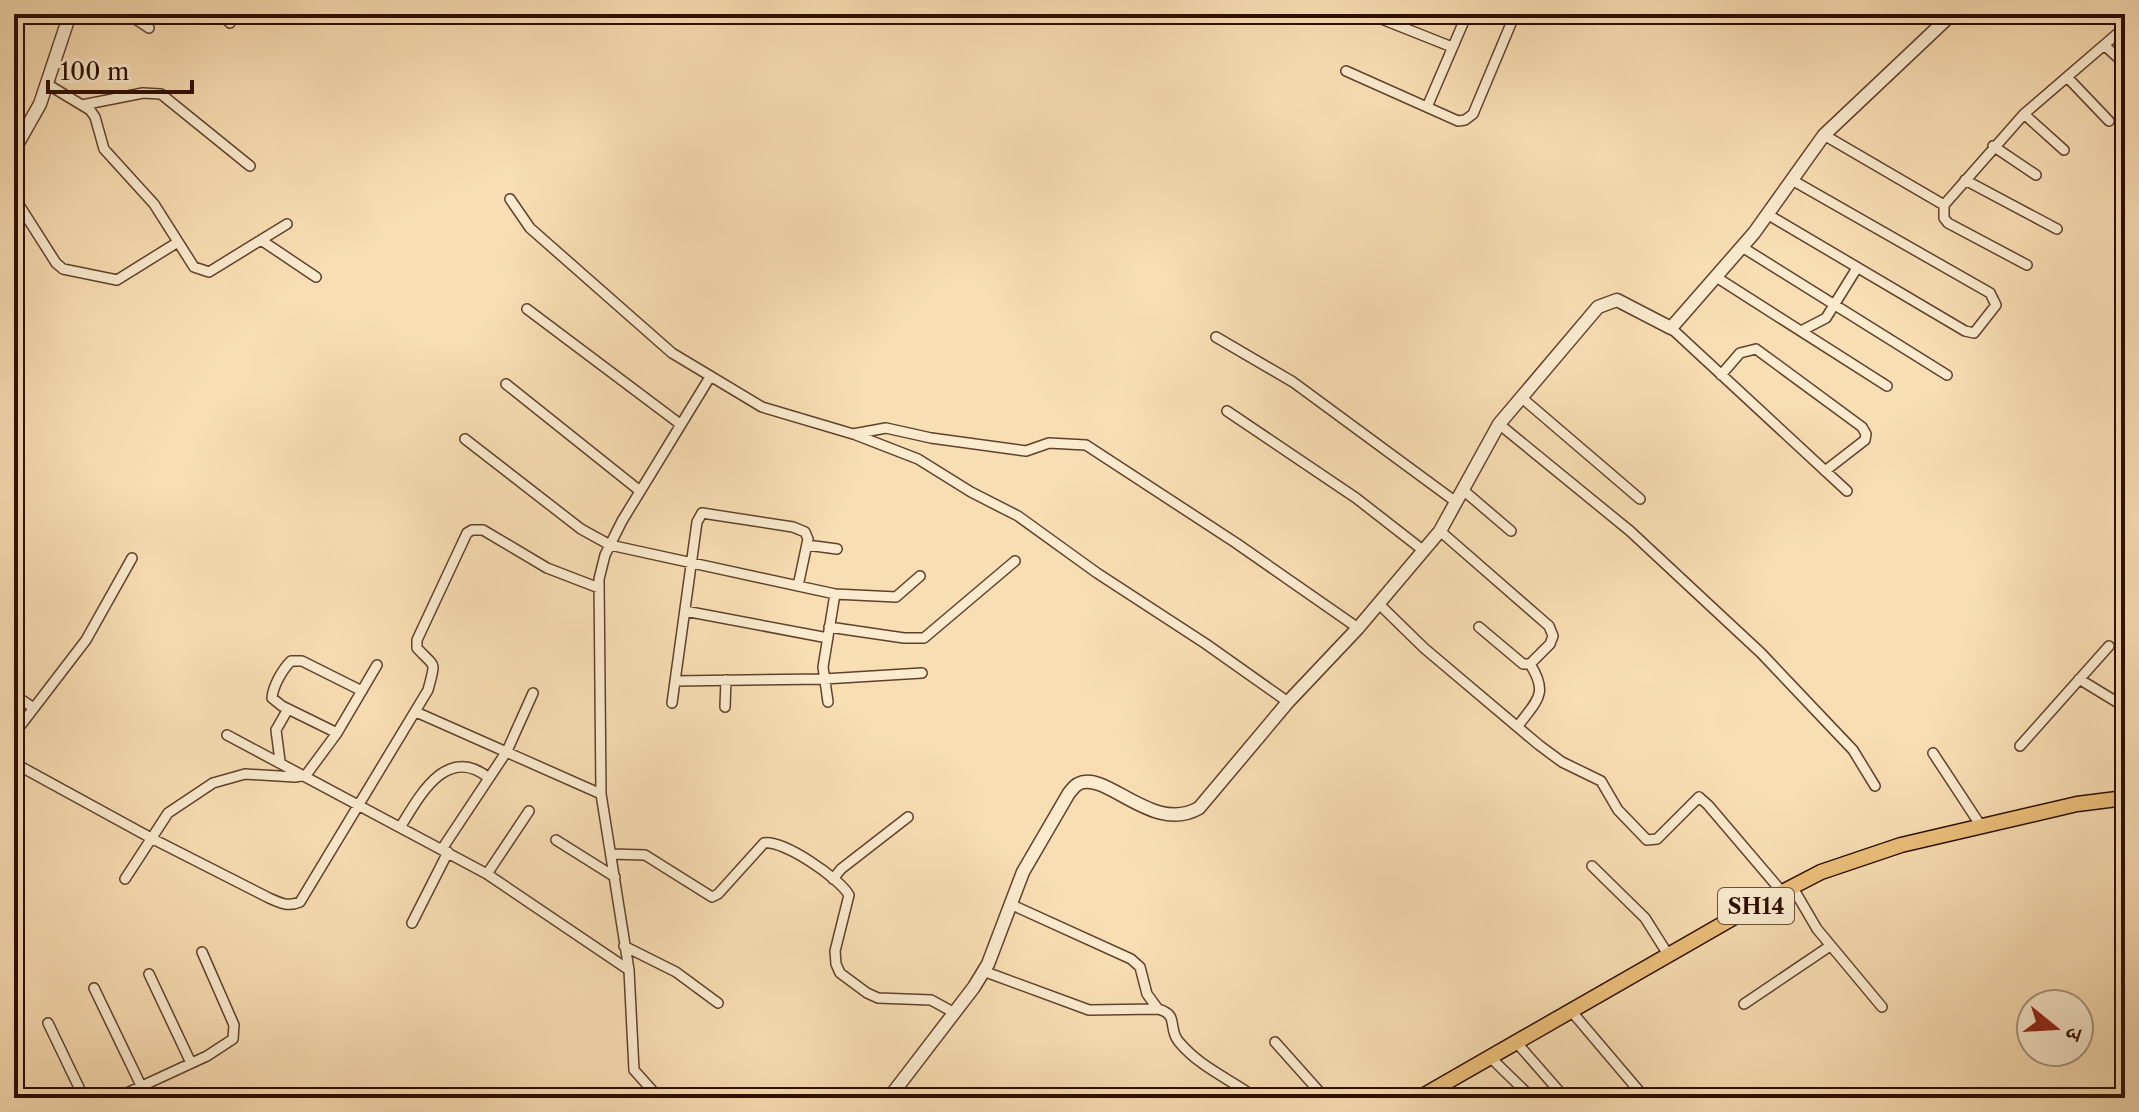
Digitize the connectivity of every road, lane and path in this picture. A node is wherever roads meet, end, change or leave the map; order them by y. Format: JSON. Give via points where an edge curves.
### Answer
{"nodes":[{"id":1,"x":69,"y":14,"type":"edge"},
{"id":2,"x":128,"y":14,"type":"edge"},
{"id":3,"x":220,"y":14,"type":"edge"},
{"id":4,"x":1369,"y":14,"type":"edge"},
{"id":5,"x":1467,"y":14,"type":"edge"},
{"id":6,"x":1515,"y":14,"type":"edge"},
{"id":7,"x":1952,"y":14,"type":"edge"},
{"id":8,"x":230,"y":23,"type":"dead end"},
{"id":9,"x":2125,"y":27,"type":"edge"},
{"id":10,"x":149,"y":28,"type":"dead end"},
{"id":11,"x":2104,"y":45,"type":"junction"},
{"id":12,"x":1452,"y":47,"type":"junction"},
{"id":13,"x":2125,"y":64,"type":"edge"},
{"id":14,"x":1346,"y":71,"type":"dead end"},
{"id":15,"x":2067,"y":77,"type":"junction"},
{"id":16,"x":47,"y":84,"type":"junction"},
{"id":17,"x":82,"y":105,"type":"junction"},
{"id":18,"x":1427,"y":107,"type":"junction"},
{"id":19,"x":2024,"y":114,"type":"junction"},
{"id":20,"x":2109,"y":121,"type":"dead end"},
{"id":21,"x":1824,"y":135,"type":"junction"},
{"id":22,"x":15,"y":146,"type":"edge"},
{"id":23,"x":1993,"y":146,"type":"junction"},
{"id":24,"x":2064,"y":150,"type":"dead end"},
{"id":25,"x":250,"y":166,"type":"dead end"},
{"id":26,"x":2036,"y":175,"type":"dead end"},
{"id":27,"x":1792,"y":180,"type":"junction"},
{"id":28,"x":1965,"y":180,"type":"junction"},
{"id":29,"x":14,"y":197,"type":"edge"},
{"id":30,"x":510,"y":199,"type":"dead end"},
{"id":31,"x":1944,"y":205,"type":"junction"},
{"id":32,"x":1767,"y":214,"type":"junction"},
{"id":33,"x":287,"y":224,"type":"dead end"},
{"id":34,"x":2057,"y":229,"type":"dead end"},
{"id":35,"x":261,"y":240,"type":"junction"},
{"id":36,"x":178,"y":242,"type":"junction"},
{"id":37,"x":1742,"y":247,"type":"junction"},
{"id":38,"x":2027,"y":265,"type":"dead end"},
{"id":39,"x":1857,"y":268,"type":"junction"},
{"id":40,"x":316,"y":277,"type":"dead end"},
{"id":41,"x":1716,"y":277,"type":"junction"},
{"id":42,"x":1836,"y":306,"type":"junction"},
{"id":43,"x":527,"y":309,"type":"dead end"},
{"id":44,"x":1671,"y":328,"type":"junction"},
{"id":45,"x":1801,"y":331,"type":"junction"},
{"id":46,"x":1216,"y":337,"type":"dead end"},
{"id":47,"x":1721,"y":375,"type":"junction"},
{"id":48,"x":1947,"y":375,"type":"dead end"},
{"id":49,"x":710,"y":377,"type":"junction"},
{"id":50,"x":506,"y":384,"type":"dead end"},
{"id":51,"x":1887,"y":386,"type":"dead end"},
{"id":52,"x":1522,"y":398,"type":"junction"},
{"id":53,"x":1227,"y":411,"type":"dead end"},
{"id":54,"x":680,"y":424,"type":"junction"},
{"id":55,"x":1499,"y":424,"type":"junction"},
{"id":56,"x":853,"y":434,"type":"junction"},
{"id":57,"x":465,"y":439,"type":"dead end"},
{"id":58,"x":1825,"y":471,"type":"junction"},
{"id":59,"x":640,"y":491,"type":"junction"},
{"id":60,"x":1847,"y":491,"type":"dead end"},
{"id":61,"x":1459,"y":496,"type":"junction"},
{"id":62,"x":1640,"y":499,"type":"dead end"},
{"id":63,"x":1440,"y":531,"type":"junction"},
{"id":64,"x":1511,"y":531,"type":"dead end"},
{"id":65,"x":610,"y":545,"type":"junction"},
{"id":66,"x":807,"y":545,"type":"junction"},
{"id":67,"x":837,"y":549,"type":"dead end"},
{"id":68,"x":1424,"y":551,"type":"junction"},
{"id":69,"x":132,"y":558,"type":"dead end"},
{"id":70,"x":1015,"y":561,"type":"dead end"},
{"id":71,"x":691,"y":563,"type":"junction"},
{"id":72,"x":920,"y":576,"type":"dead end"},
{"id":73,"x":798,"y":586,"type":"junction"},
{"id":74,"x":599,"y":588,"type":"junction"},
{"id":75,"x":835,"y":594,"type":"junction"},
{"id":76,"x":1379,"y":604,"type":"junction"},
{"id":77,"x":685,"y":611,"type":"junction"},
{"id":78,"x":829,"y":627,"type":"junction"},
{"id":79,"x":1479,"y":627,"type":"dead end"},
{"id":80,"x":1358,"y":628,"type":"junction"},
{"id":81,"x":828,"y":638,"type":"junction"},
{"id":82,"x":2109,"y":646,"type":"dead end"},
{"id":83,"x":1530,"y":664,"type":"junction"},
{"id":84,"x":377,"y":665,"type":"dead end"},
{"id":85,"x":922,"y":673,"type":"dead end"},
{"id":86,"x":824,"y":679,"type":"junction"},
{"id":87,"x":2079,"y":679,"type":"junction"},
{"id":88,"x":726,"y":680,"type":"junction"},
{"id":89,"x":675,"y":681,"type":"junction"},
{"id":90,"x":362,"y":691,"type":"junction"},
{"id":91,"x":533,"y":693,"type":"dead end"},
{"id":92,"x":14,"y":695,"type":"edge"},
{"id":93,"x":828,"y":702,"type":"dead end"},
{"id":94,"x":1288,"y":702,"type":"junction"},
{"id":95,"x":672,"y":703,"type":"dead end"},
{"id":96,"x":2123,"y":703,"type":"edge"},
{"id":97,"x":725,"y":707,"type":"dead end"},
{"id":98,"x":34,"y":708,"type":"junction"},
{"id":99,"x":288,"y":709,"type":"junction"},
{"id":100,"x":416,"y":712,"type":"junction"},
{"id":101,"x":1518,"y":726,"type":"junction"},
{"id":102,"x":337,"y":733,"type":"junction"},
{"id":103,"x":14,"y":734,"type":"edge"},
{"id":104,"x":227,"y":735,"type":"dead end"},
{"id":105,"x":2020,"y":746,"type":"dead end"},
{"id":106,"x":507,"y":751,"type":"junction"},
{"id":107,"x":1933,"y":753,"type":"dead end"},
{"id":108,"x":280,"y":761,"type":"junction"},
{"id":109,"x":14,"y":763,"type":"edge"},
{"id":110,"x":306,"y":775,"type":"junction"},
{"id":111,"x":489,"y":778,"type":"junction"},
{"id":112,"x":1875,"y":786,"type":"dead end"},
{"id":113,"x":601,"y":794,"type":"junction"},
{"id":114,"x":2125,"y":798,"type":"edge"},
{"id":115,"x":360,"y":804,"type":"junction"},
{"id":116,"x":529,"y":811,"type":"dead end"},
{"id":117,"x":908,"y":817,"type":"dead end"},
{"id":118,"x":401,"y":826,"type":"junction"},
{"id":119,"x":1981,"y":826,"type":"junction"},
{"id":120,"x":151,"y":838,"type":"junction"},
{"id":121,"x":556,"y":840,"type":"dead end"},
{"id":122,"x":445,"y":850,"type":"junction"},
{"id":123,"x":611,"y":854,"type":"junction"},
{"id":124,"x":1592,"y":866,"type":"dead end"},
{"id":125,"x":487,"y":874,"type":"junction"},
{"id":126,"x":615,"y":877,"type":"junction"},
{"id":127,"x":125,"y":879,"type":"dead end"},
{"id":128,"x":833,"y":879,"type":"junction"},
{"id":129,"x":1788,"y":891,"type":"junction"},
{"id":130,"x":1010,"y":904,"type":"junction"},
{"id":131,"x":412,"y":923,"type":"dead end"},
{"id":132,"x":624,"y":946,"type":"junction"},
{"id":133,"x":1830,"y":946,"type":"junction"},
{"id":134,"x":202,"y":952,"type":"dead end"},
{"id":135,"x":1669,"y":956,"type":"junction"},
{"id":136,"x":629,"y":970,"type":"junction"},
{"id":137,"x":983,"y":971,"type":"junction"},
{"id":138,"x":149,"y":974,"type":"dead end"},
{"id":139,"x":94,"y":988,"type":"dead end"},
{"id":140,"x":718,"y":1003,"type":"dead end"},
{"id":141,"x":1744,"y":1004,"type":"dead end"},
{"id":142,"x":1882,"y":1007,"type":"dead end"},
{"id":143,"x":1158,"y":1009,"type":"junction"},
{"id":144,"x":953,"y":1012,"type":"junction"},
{"id":145,"x":1572,"y":1012,"type":"junction"},
{"id":146,"x":48,"y":1023,"type":"dead end"},
{"id":147,"x":1275,"y":1042,"type":"dead end"},
{"id":148,"x":1517,"y":1043,"type":"junction"},
{"id":149,"x":1491,"y":1058,"type":"junction"},
{"id":150,"x":191,"y":1063,"type":"junction"},
{"id":151,"x":141,"y":1086,"type":"junction"},
{"id":152,"x":84,"y":1098,"type":"edge"},
{"id":153,"x":116,"y":1098,"type":"edge"},
{"id":154,"x":147,"y":1098,"type":"edge"},
{"id":155,"x":659,"y":1098,"type":"edge"},
{"id":156,"x":889,"y":1098,"type":"edge"},
{"id":157,"x":1256,"y":1098,"type":"edge"},
{"id":158,"x":1325,"y":1098,"type":"edge"},
{"id":159,"x":1419,"y":1098,"type":"edge"},
{"id":160,"x":1532,"y":1098,"type":"edge"},
{"id":161,"x":1565,"y":1098,"type":"edge"},
{"id":162,"x":1645,"y":1098,"type":"edge"}],
"edges":[{"from":1,"to":16,"type":"street"},
{"from":2,"to":10,"type":"street"},
{"from":3,"to":8,"type":"street"},
{"from":4,"to":12,"type":"street"},
{"from":5,"to":12,"type":"street"},
{"from":6,"to":18,"type":"street","via":[[1473,114],[1458,121]]},
{"from":7,"to":21,"type":"street"},
{"from":9,"to":11,"type":"street"},
{"from":11,"to":13,"type":"street"},
{"from":11,"to":15,"type":"street"},
{"from":12,"to":18,"type":"street"},
{"from":14,"to":18,"type":"street"},
{"from":15,"to":19,"type":"street"},
{"from":15,"to":20,"type":"street"},
{"from":16,"to":17,"type":"street"},
{"from":16,"to":22,"type":"street","via":[[34,118]]},
{"from":17,"to":25,"type":"street","via":[[161,94]]},
{"from":17,"to":36,"type":"street","via":[[95,117],[104,149],[154,204]]},
{"from":19,"to":23,"type":"street"},
{"from":19,"to":24,"type":"street"},
{"from":21,"to":27,"type":"street"},
{"from":21,"to":31,"type":"street"},
{"from":23,"to":26,"type":"street"},
{"from":23,"to":28,"type":"street"},
{"from":27,"to":32,"type":"street"},
{"from":27,"to":39,"type":"street","via":[[1987,291],[1996,305],[1970,333]]},
{"from":28,"to":31,"type":"street"},
{"from":28,"to":34,"type":"street"},
{"from":29,"to":36,"type":"street","via":[[63,269],[117,280]]},
{"from":30,"to":49,"type":"street","via":[[530,228],[672,353]]},
{"from":31,"to":38,"type":"street","via":[[1948,223]]},
{"from":32,"to":37,"type":"street"},
{"from":32,"to":39,"type":"street"},
{"from":33,"to":35,"type":"street"},
{"from":35,"to":36,"type":"street","via":[[209,272],[191,263]]},
{"from":35,"to":40,"type":"street"},
{"from":37,"to":41,"type":"street"},
{"from":37,"to":42,"type":"street"},
{"from":39,"to":42,"type":"street"},
{"from":41,"to":44,"type":"street"},
{"from":41,"to":45,"type":"street"},
{"from":42,"to":45,"type":"street","via":[[1821,323]]},
{"from":42,"to":48,"type":"street"},
{"from":43,"to":54,"type":"street"},
{"from":44,"to":47,"type":"street"},
{"from":44,"to":52,"type":"street","via":[[1627,302],[1608,301]]},
{"from":45,"to":51,"type":"street"},
{"from":46,"to":61,"type":"street","via":[[1293,382]]},
{"from":47,"to":58,"type":"street"},
{"from":47,"to":58,"type":"street","via":[[1740,353],[1756,349],[1862,427],[1865,440]]},
{"from":49,"to":54,"type":"street"},
{"from":49,"to":56,"type":"street","via":[[762,407]]},
{"from":50,"to":59,"type":"street"},
{"from":52,"to":55,"type":"street"},
{"from":52,"to":62,"type":"street"},
{"from":53,"to":68,"type":"street"},
{"from":54,"to":59,"type":"street"},
{"from":55,"to":61,"type":"street"},
{"from":55,"to":112,"type":"street","via":[[1630,531],[1761,653],[1844,739]]},
{"from":56,"to":80,"type":"street","via":[[886,428],[1026,451],[1049,443],[1086,445]]},
{"from":56,"to":94,"type":"street","via":[[903,451],[1018,516]]},
{"from":57,"to":65,"type":"street","via":[[581,529]]},
{"from":58,"to":60,"type":"street"},
{"from":59,"to":65,"type":"street"},
{"from":61,"to":63,"type":"street"},
{"from":61,"to":64,"type":"street"},
{"from":63,"to":68,"type":"street"},
{"from":63,"to":83,"type":"street","via":[[1552,630],[1552,641]]},
{"from":65,"to":71,"type":"street"},
{"from":65,"to":74,"type":"street"},
{"from":66,"to":67,"type":"street"},
{"from":66,"to":71,"type":"street","via":[[808,535],[801,529],[702,513]]},
{"from":66,"to":73,"type":"street"},
{"from":68,"to":76,"type":"street"},
{"from":69,"to":98,"type":"street","via":[[86,640]]},
{"from":70,"to":78,"type":"street","via":[[924,638]]},
{"from":71,"to":73,"type":"street"},
{"from":71,"to":77,"type":"street"},
{"from":72,"to":75,"type":"street","via":[[896,597]]},
{"from":73,"to":75,"type":"street"},
{"from":74,"to":100,"type":"street","via":[[547,568],[483,530],[467,533],[417,640],[417,648],[434,665]]},
{"from":74,"to":113,"type":"street"},
{"from":75,"to":78,"type":"street"},
{"from":76,"to":80,"type":"street"},
{"from":76,"to":101,"type":"street"},
{"from":77,"to":81,"type":"street"},
{"from":77,"to":89,"type":"street"},
{"from":78,"to":81,"type":"street"},
{"from":79,"to":83,"type":"street"},
{"from":80,"to":94,"type":"street"},
{"from":81,"to":86,"type":"street"},
{"from":82,"to":87,"type":"street"},
{"from":83,"to":101,"type":"street","via":[[1540,695]]},
{"from":84,"to":90,"type":"street"},
{"from":85,"to":86,"type":"street"},
{"from":86,"to":88,"type":"street"},
{"from":86,"to":93,"type":"street"},
{"from":87,"to":96,"type":"street"},
{"from":87,"to":105,"type":"street"},
{"from":88,"to":89,"type":"street"},
{"from":88,"to":97,"type":"street"},
{"from":89,"to":95,"type":"street"},
{"from":90,"to":99,"type":"street","via":[[308,663],[291,661],[272,694]]},
{"from":90,"to":102,"type":"street"},
{"from":91,"to":106,"type":"street"},
{"from":92,"to":98,"type":"street"},
{"from":94,"to":130,"type":"street","via":[[1199,808],[1188,814],[1160,813],[1091,782],[1079,783],[1036,847]]},
{"from":98,"to":103,"type":"street"},
{"from":99,"to":102,"type":"street"},
{"from":99,"to":108,"type":"street","via":[[276,730]]},
{"from":100,"to":106,"type":"street"},
{"from":100,"to":115,"type":"street"},
{"from":101,"to":129,"type":"street","via":[[1562,762],[1601,781],[1618,810],[1647,840],[1657,839],[1693,801],[1703,799]]},
{"from":102,"to":110,"type":"street"},
{"from":104,"to":108,"type":"street"},
{"from":106,"to":111,"type":"street"},
{"from":106,"to":113,"type":"street"},
{"from":107,"to":119,"type":"street"},
{"from":108,"to":110,"type":"street"},
{"from":109,"to":120,"type":"street"},
{"from":110,"to":115,"type":"street"},
{"from":110,"to":120,"type":"street","via":[[245,774],[213,783],[168,813]]},
{"from":111,"to":118,"type":"street","via":[[470,766],[448,771],[427,784]]},
{"from":111,"to":122,"type":"street"},
{"from":113,"to":123,"type":"street"},
{"from":114,"to":119,"type":"main road","name":"SH14","number":"SH14"},
{"from":115,"to":118,"type":"street"},
{"from":115,"to":120,"type":"street","via":[[294,904],[269,898]]},
{"from":116,"to":125,"type":"street"},
{"from":117,"to":128,"type":"street"},
{"from":118,"to":122,"type":"street"},
{"from":119,"to":129,"type":"main road","name":"SH14","number":"SH14","via":[[1844,863]]},
{"from":120,"to":127,"type":"street"},
{"from":121,"to":126,"type":"street"},
{"from":122,"to":125,"type":"street"},
{"from":122,"to":131,"type":"street"},
{"from":123,"to":126,"type":"street"},
{"from":123,"to":128,"type":"street","via":[[645,855],[712,897],[770,842]]},
{"from":124,"to":135,"type":"street","via":[[1645,918]]},
{"from":125,"to":136,"type":"street"},
{"from":126,"to":132,"type":"street"},
{"from":128,"to":144,"type":"street","via":[[849,895],[835,951],[840,973],[878,998],[931,1000]]},
{"from":129,"to":133,"type":"street"},
{"from":129,"to":135,"type":"main road","name":"SH14","number":"SH14"},
{"from":130,"to":137,"type":"street"},
{"from":130,"to":143,"type":"street","via":[[1131,959],[1140,967],[1147,994]]},
{"from":132,"to":136,"type":"street"},
{"from":132,"to":140,"type":"street","via":[[676,972]]},
{"from":133,"to":141,"type":"street"},
{"from":133,"to":142,"type":"street"},
{"from":134,"to":150,"type":"street","via":[[235,1031],[227,1045]]},
{"from":135,"to":145,"type":"main road","name":"SH14","number":"SH14"},
{"from":136,"to":155,"type":"street","via":[[634,1070]]},
{"from":137,"to":143,"type":"street","via":[[1089,1010]]},
{"from":137,"to":144,"type":"street"},
{"from":138,"to":150,"type":"street"},
{"from":139,"to":151,"type":"street"},
{"from":143,"to":157,"type":"street","via":[[1172,1017],[1174,1036],[1200,1063]]},
{"from":144,"to":156,"type":"street"},
{"from":145,"to":148,"type":"main road","name":"SH14","number":"SH14"},
{"from":145,"to":162,"type":"street"},
{"from":146,"to":152,"type":"street"},
{"from":147,"to":158,"type":"street"},
{"from":148,"to":149,"type":"main road","name":"SH14","number":"SH14"},
{"from":148,"to":161,"type":"street"},
{"from":149,"to":159,"type":"main road","name":"SH14","number":"SH14"},
{"from":149,"to":160,"type":"street"},
{"from":150,"to":151,"type":"street"},
{"from":151,"to":153,"type":"street"},
{"from":151,"to":154,"type":"street"}]}
